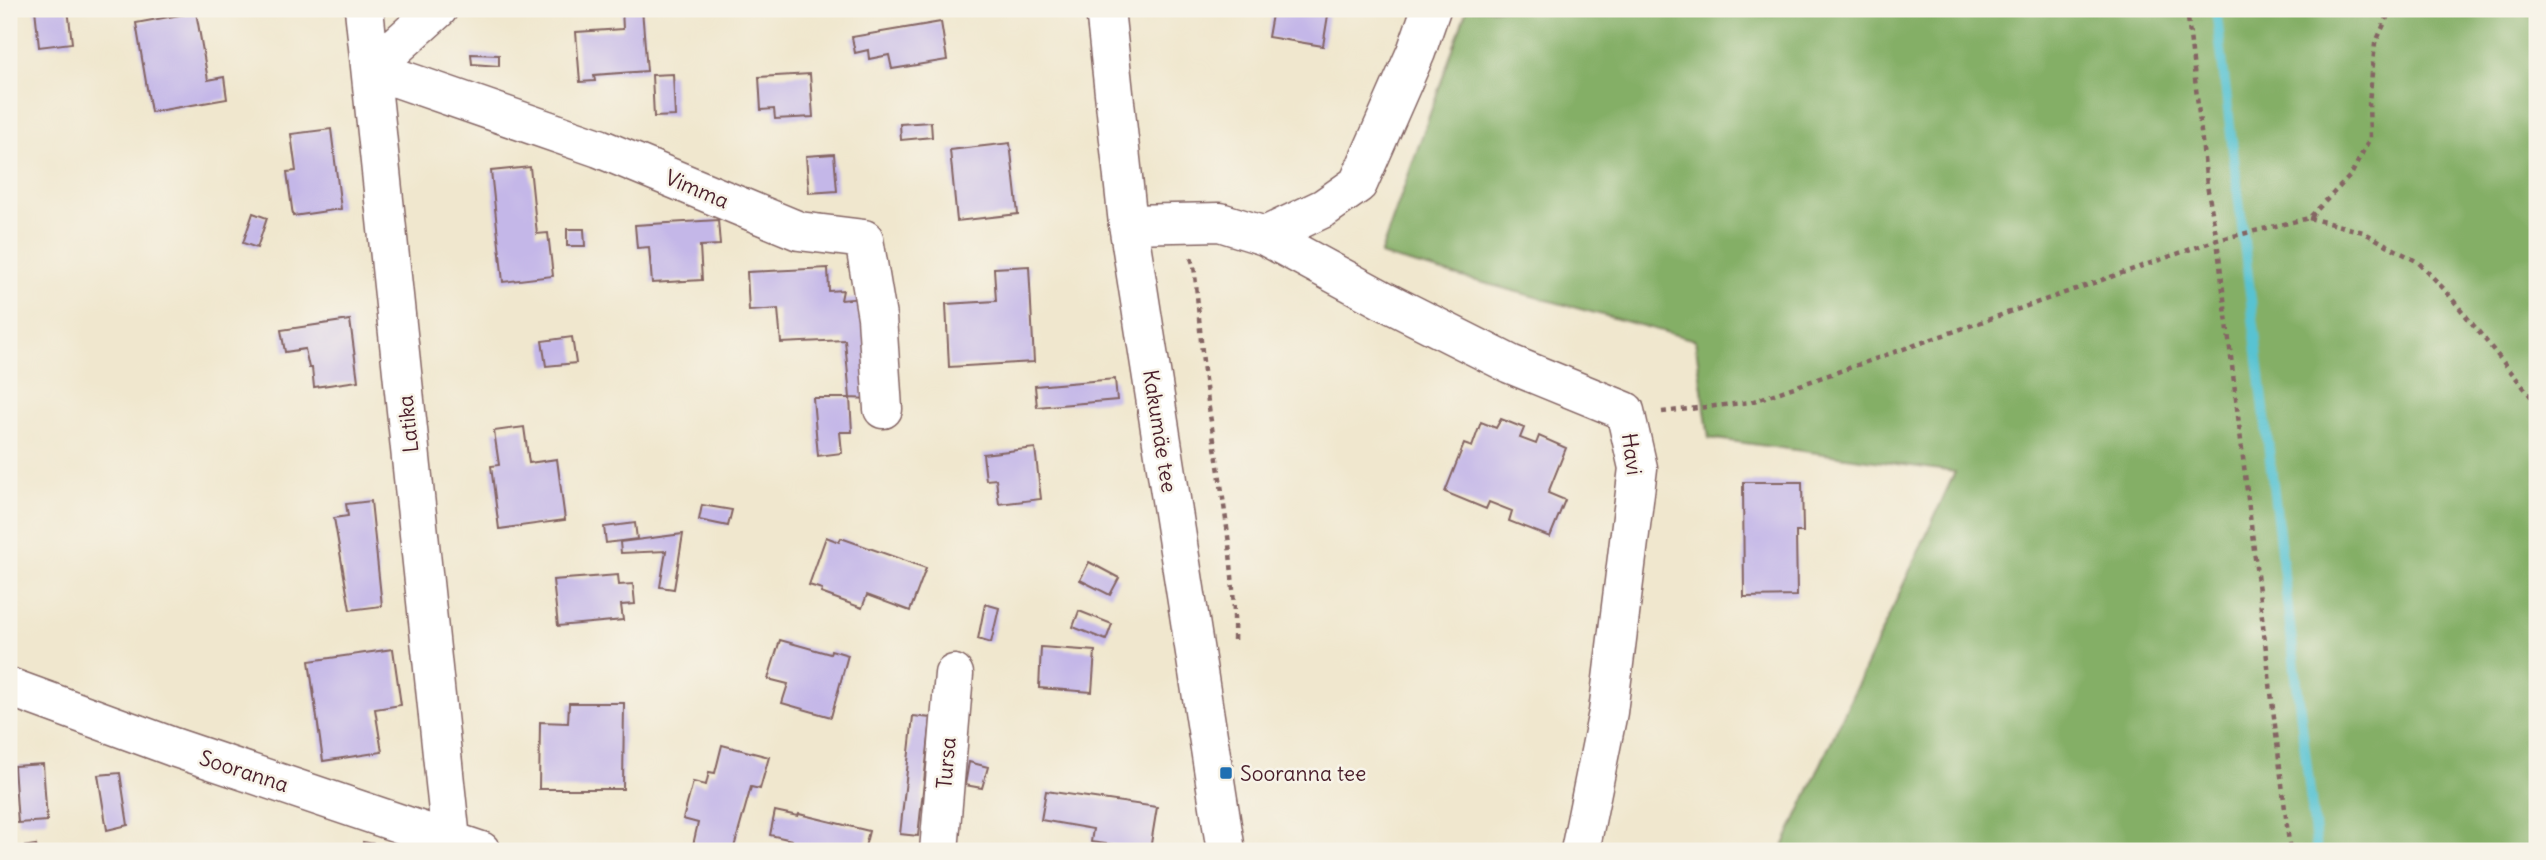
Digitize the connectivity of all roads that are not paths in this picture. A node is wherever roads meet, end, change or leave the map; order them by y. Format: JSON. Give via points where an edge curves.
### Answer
{"nodes":[{"id":1,"x":364,"y":9,"type":"edge"},
{"id":2,"x":438,"y":9,"type":"edge"},
{"id":3,"x":1105,"y":9,"type":"edge"},
{"id":4,"x":1432,"y":9,"type":"edge"},
{"id":5,"x":371,"y":69,"type":"junction"},
{"id":6,"x":1128,"y":224,"type":"junction"},
{"id":7,"x":1265,"y":236,"type":"junction"},
{"id":8,"x":883,"y":409,"type":"dead end"},
{"id":9,"x":954,"y":674,"type":"dead end"},
{"id":10,"x":9,"y":687,"type":"edge"},
{"id":11,"x":460,"y":847,"type":"edge"},
{"id":12,"x":939,"y":851,"type":"edge"},
{"id":13,"x":1226,"y":851,"type":"edge"},
{"id":14,"x":1580,"y":851,"type":"edge"}],
"edges":[{"from":1,"to":5,"type":"street","name":"Latika"},
{"from":2,"to":5,"type":"street"},
{"from":3,"to":6,"type":"street","name":"Kakumäe tee"},
{"from":4,"to":7,"type":"street","via":[[1358,184],[1324,208]]},
{"from":5,"to":8,"type":"street","name":"Vimma","via":[[599,148],[799,231],[864,239],[877,317]]},
{"from":5,"to":11,"type":"street","name":"Latika"},
{"from":6,"to":7,"type":"street","name":"Havi","via":[[1220,222]]},
{"from":6,"to":13,"type":"street","name":"Kakumäe tee"},
{"from":7,"to":14,"type":"street","name":"Havi","via":[[1510,364],[1625,411],[1638,468],[1608,712]]},
{"from":9,"to":12,"type":"street","name":"Tursa"},
{"from":10,"to":11,"type":"street","name":"Sooranna"}]}
